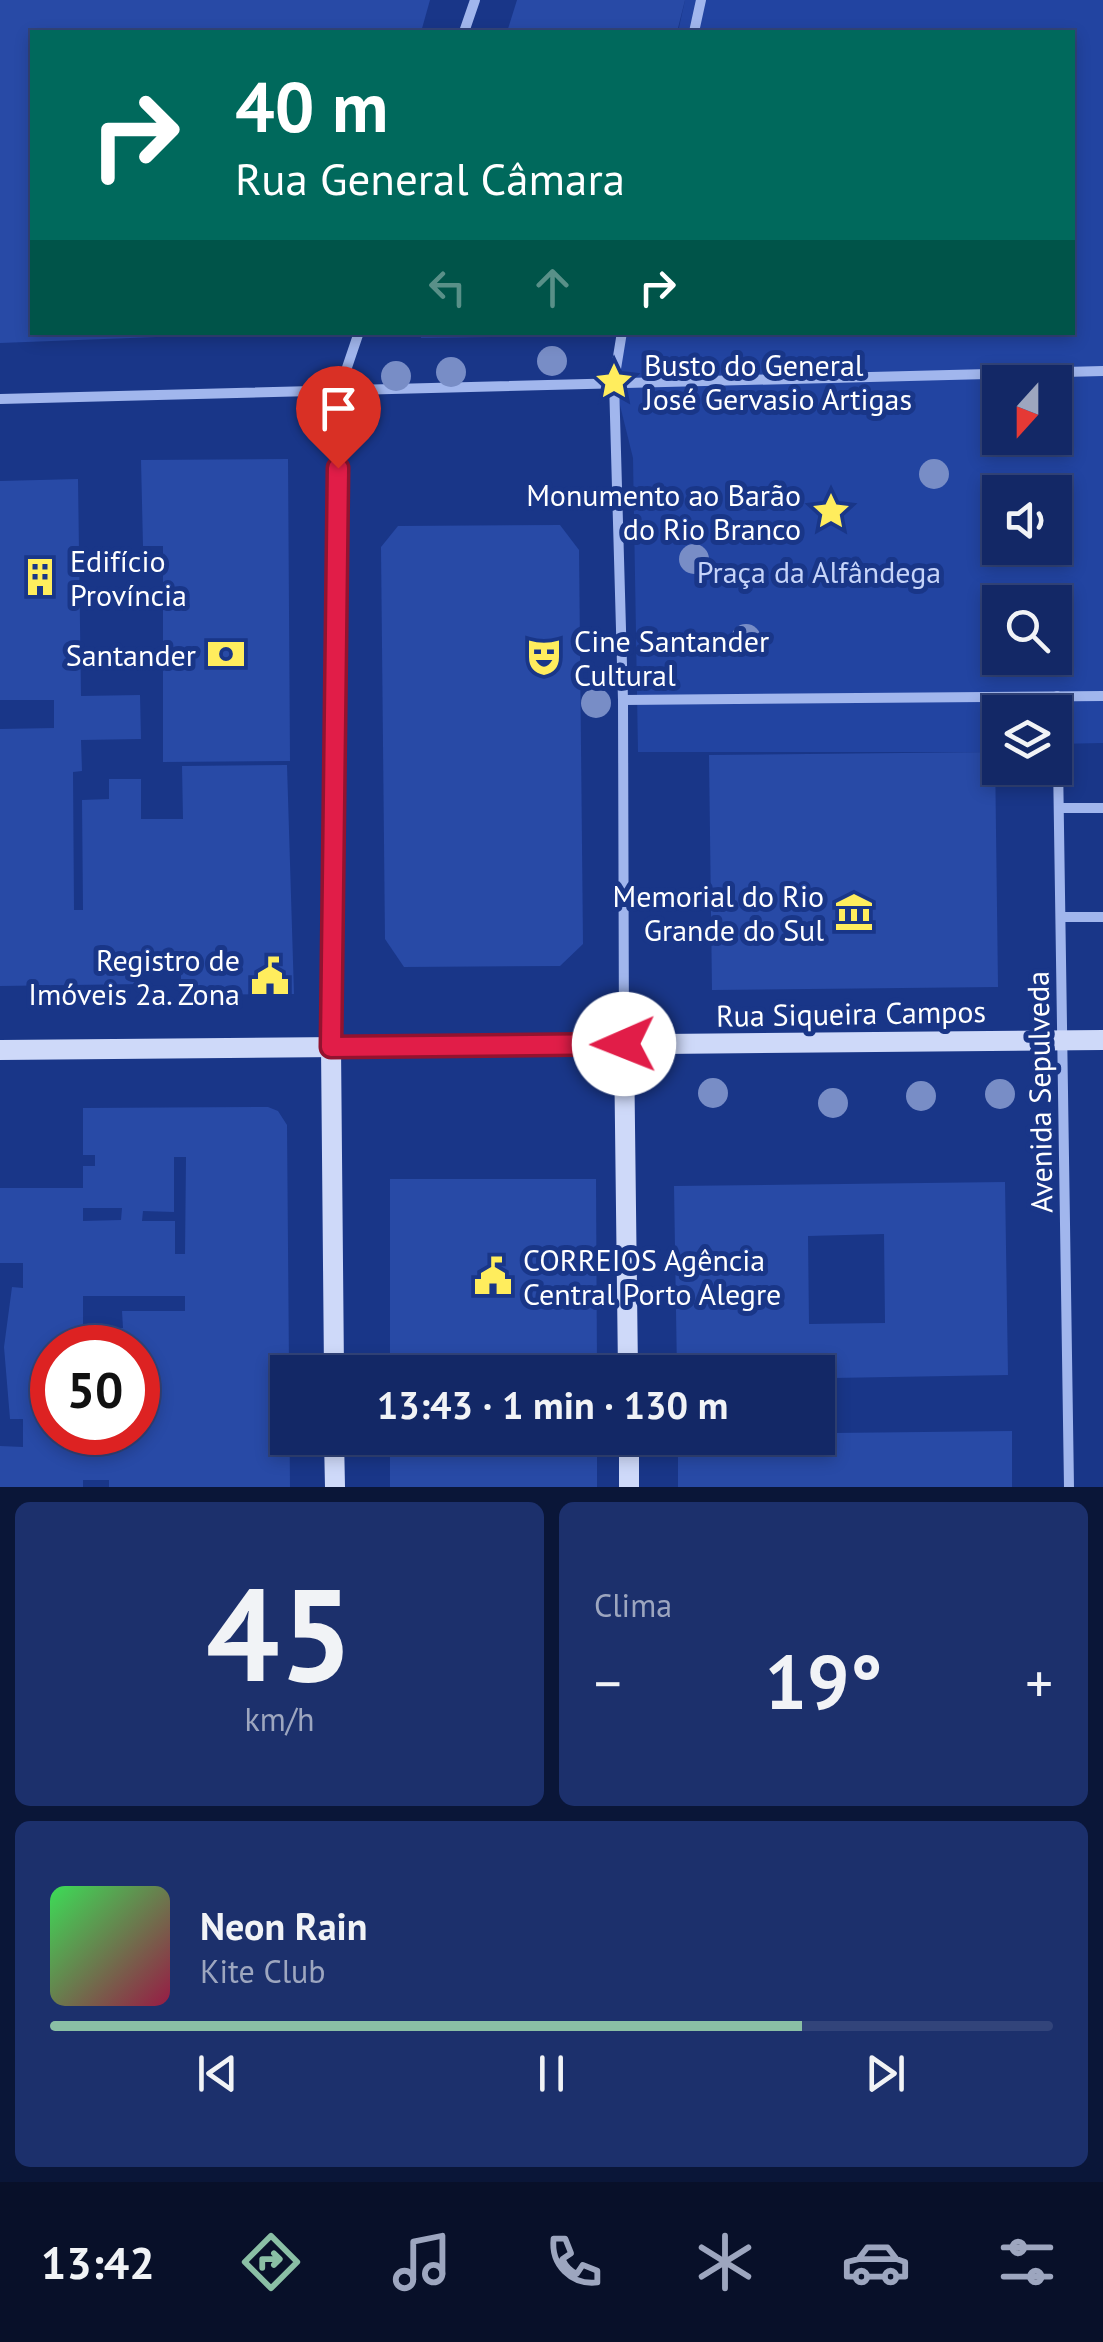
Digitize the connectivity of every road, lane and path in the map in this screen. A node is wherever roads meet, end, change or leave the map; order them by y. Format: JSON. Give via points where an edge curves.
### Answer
{"nodes":[{"id":1,"x":475,"y":0,"type":"edge"},
{"id":2,"x":701,"y":0,"type":"edge"},
{"id":3,"x":465,"y":30,"type":"edge"},
{"id":4,"x":694,"y":30,"type":"edge"},
{"id":5,"x":358,"y":335,"type":"edge"},
{"id":6,"x":622,"y":335,"type":"edge"},
{"id":7,"x":1103,"y":372,"type":"edge"},
{"id":8,"x":614,"y":381,"type":"junction"},
{"id":9,"x":338,"y":391,"type":"junction"},
{"id":10,"x":0,"y":399,"type":"edge"},
{"id":11,"x":1072,"y":696,"type":"edge"},
{"id":12,"x":1103,"y":696,"type":"edge"},
{"id":13,"x":982,"y":697,"type":"edge"},
{"id":14,"x":622,"y":700,"type":"junction"},
{"id":15,"x":1059,"y":785,"type":"edge"},
{"id":16,"x":1060,"y":808,"type":"junction"},
{"id":17,"x":1103,"y":808,"type":"edge"},
{"id":18,"x":1103,"y":916,"type":"edge"},
{"id":19,"x":1062,"y":917,"type":"junction"},
{"id":20,"x":1063,"y":1040,"type":"junction"},
{"id":21,"x":1103,"y":1040,"type":"edge"},
{"id":22,"x":624,"y":1044,"type":"junction"},
{"id":23,"x":331,"y":1047,"type":"junction"},
{"id":24,"x":0,"y":1050,"type":"edge"},
{"id":25,"x":334,"y":1355,"type":"edge"},
{"id":26,"x":628,"y":1355,"type":"edge"},
{"id":27,"x":334,"y":1455,"type":"edge"},
{"id":28,"x":628,"y":1455,"type":"edge"},
{"id":29,"x":335,"y":1487,"type":"edge"},
{"id":30,"x":629,"y":1487,"type":"edge"},
{"id":31,"x":1069,"y":1487,"type":"edge"}],
"edges":[{"from":1,"to":3,"type":"street"},
{"from":2,"to":4,"type":"street"},
{"from":5,"to":9,"type":"street"},
{"from":6,"to":8,"type":"street"},
{"from":7,"to":8,"type":"street"},
{"from":8,"to":9,"type":"street"},
{"from":8,"to":14,"type":"street"},
{"from":9,"to":10,"type":"street"},
{"from":9,"to":23,"type":"street"},
{"from":11,"to":12,"type":"street"},
{"from":13,"to":14,"type":"street"},
{"from":14,"to":22,"type":"street"},
{"from":15,"to":16,"type":"street","name":"Avenida Sepulveda"},
{"from":16,"to":17,"type":"street"},
{"from":16,"to":19,"type":"street","name":"Avenida Sepulveda"},
{"from":18,"to":19,"type":"street"},
{"from":19,"to":20,"type":"street","name":"Avenida Sepulveda"},
{"from":20,"to":21,"type":"main road","name":"Rua Siqueira Campos"},
{"from":20,"to":22,"type":"main road","name":"Rua Siqueira Campos"},
{"from":20,"to":31,"type":"street","name":"Avenida Sepulveda"},
{"from":22,"to":23,"type":"main road","name":"Rua Siqueira Campos"},
{"from":22,"to":26,"type":"main road"},
{"from":23,"to":24,"type":"main road","name":"Rua Siqueira Campos"},
{"from":23,"to":25,"type":"main road"},
{"from":27,"to":29,"type":"main road"},
{"from":28,"to":30,"type":"main road"}]}
